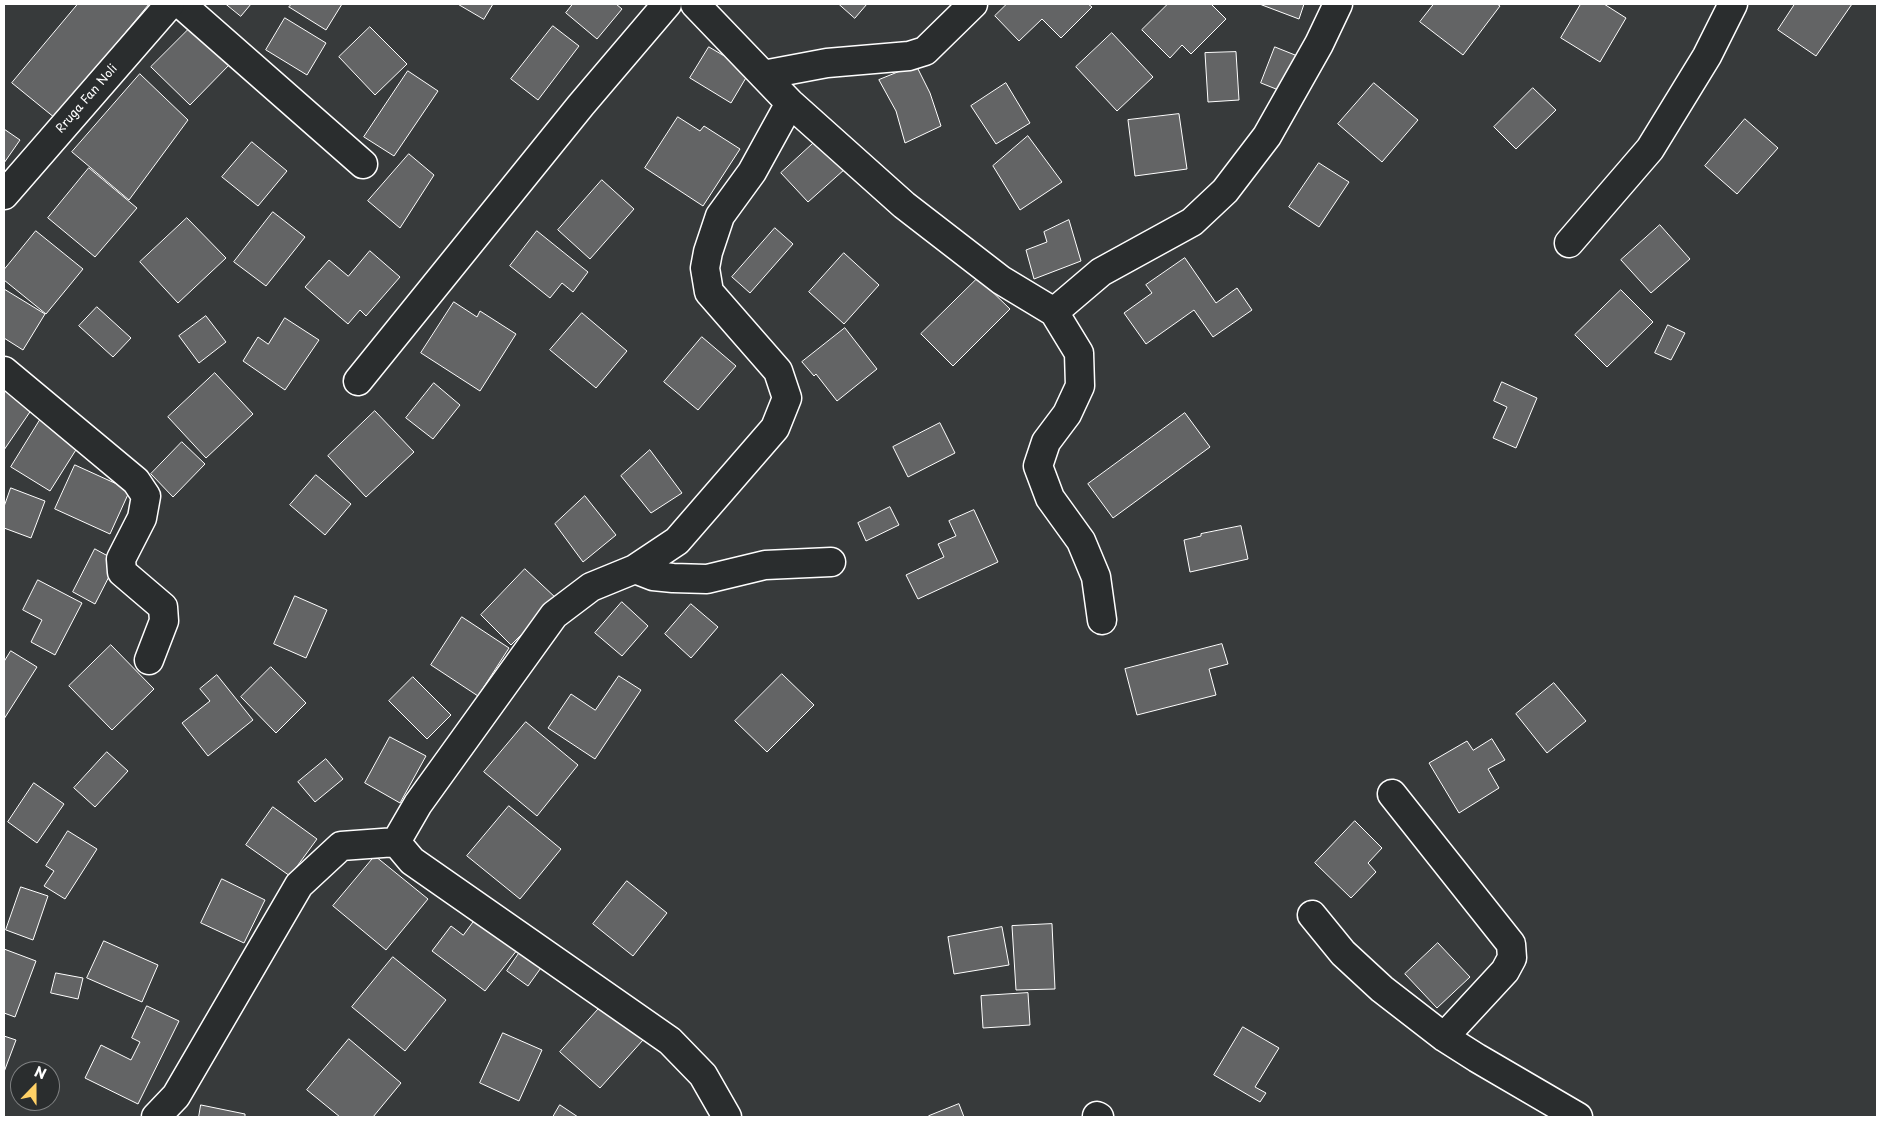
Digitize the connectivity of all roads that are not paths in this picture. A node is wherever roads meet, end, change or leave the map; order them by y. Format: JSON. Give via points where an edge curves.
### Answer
{"nodes":[{"id":1,"x":170,"y":4,"type":"edge"},
{"id":2,"x":181,"y":4,"type":"edge"},
{"id":3,"x":667,"y":4,"type":"edge"},
{"id":4,"x":695,"y":4,"type":"edge"},
{"id":5,"x":972,"y":4,"type":"edge"},
{"id":6,"x":1338,"y":4,"type":"edge"},
{"id":7,"x":1734,"y":4,"type":"edge"},
{"id":8,"x":764,"y":75,"type":"junction"},
{"id":9,"x":790,"y":103,"type":"junction"},
{"id":10,"x":363,"y":164,"type":"dead end"},
{"id":11,"x":4,"y":194,"type":"edge"},
{"id":12,"x":1569,"y":243,"type":"dead end"},
{"id":13,"x":1054,"y":312,"type":"junction"},
{"id":14,"x":4,"y":371,"type":"edge"},
{"id":15,"x":358,"y":382,"type":"dead end"},
{"id":16,"x":832,"y":562,"type":"dead end"},
{"id":17,"x":635,"y":569,"type":"junction"},
{"id":18,"x":1102,"y":620,"type":"dead end"},
{"id":19,"x":149,"y":660,"type":"dead end"},
{"id":20,"x":1392,"y":794,"type":"dead end"},
{"id":21,"x":396,"y":842,"type":"junction"},
{"id":22,"x":1312,"y":915,"type":"dead end"},
{"id":23,"x":1444,"y":1037,"type":"junction"},
{"id":24,"x":156,"y":1117,"type":"edge"},
{"id":25,"x":727,"y":1117,"type":"edge"},
{"id":26,"x":1578,"y":1117,"type":"edge"}],
"edges":[{"from":1,"to":11,"type":"street","name":"Rruga Fan Noli"},
{"from":2,"to":10,"type":"street"},
{"from":3,"to":15,"type":"street","via":[[580,105]]},
{"from":4,"to":8,"type":"street"},
{"from":5,"to":8,"type":"street","via":[[925,51],[908,56],[827,63]]},
{"from":6,"to":13,"type":"street","via":[[1267,136],[1225,191],[1192,222],[1101,272]]},
{"from":7,"to":12,"type":"street","via":[[1707,56],[1650,149]]},
{"from":8,"to":9,"type":"street"},
{"from":9,"to":13,"type":"street","via":[[912,210],[1001,280]]},
{"from":9,"to":17,"type":"street","via":[[752,172],[720,216],[705,268],[709,292],[778,371],[787,398],[775,428],[677,541]]},
{"from":13,"to":18,"type":"street","via":[[1079,353],[1080,386],[1067,414],[1046,442],[1038,466],[1050,498],[1081,541],[1096,578]]},
{"from":14,"to":19,"type":"street","via":[[136,481],[146,496],[142,518],[121,558],[122,572],[163,607],[164,621]]},
{"from":16,"to":17,"type":"street","via":[[765,565],[707,579],[653,576]]},
{"from":17,"to":21,"type":"street","via":[[592,586],[554,615],[418,804]]},
{"from":20,"to":23,"type":"street","via":[[1511,944],[1512,958],[1505,971]]},
{"from":21,"to":24,"type":"street","via":[[341,846],[298,885],[176,1096]]},
{"from":21,"to":25,"type":"street","via":[[412,861],[670,1040],[703,1075]]},
{"from":22,"to":23,"type":"street","via":[[1343,954]]},
{"from":23,"to":26,"type":"street"}]}
